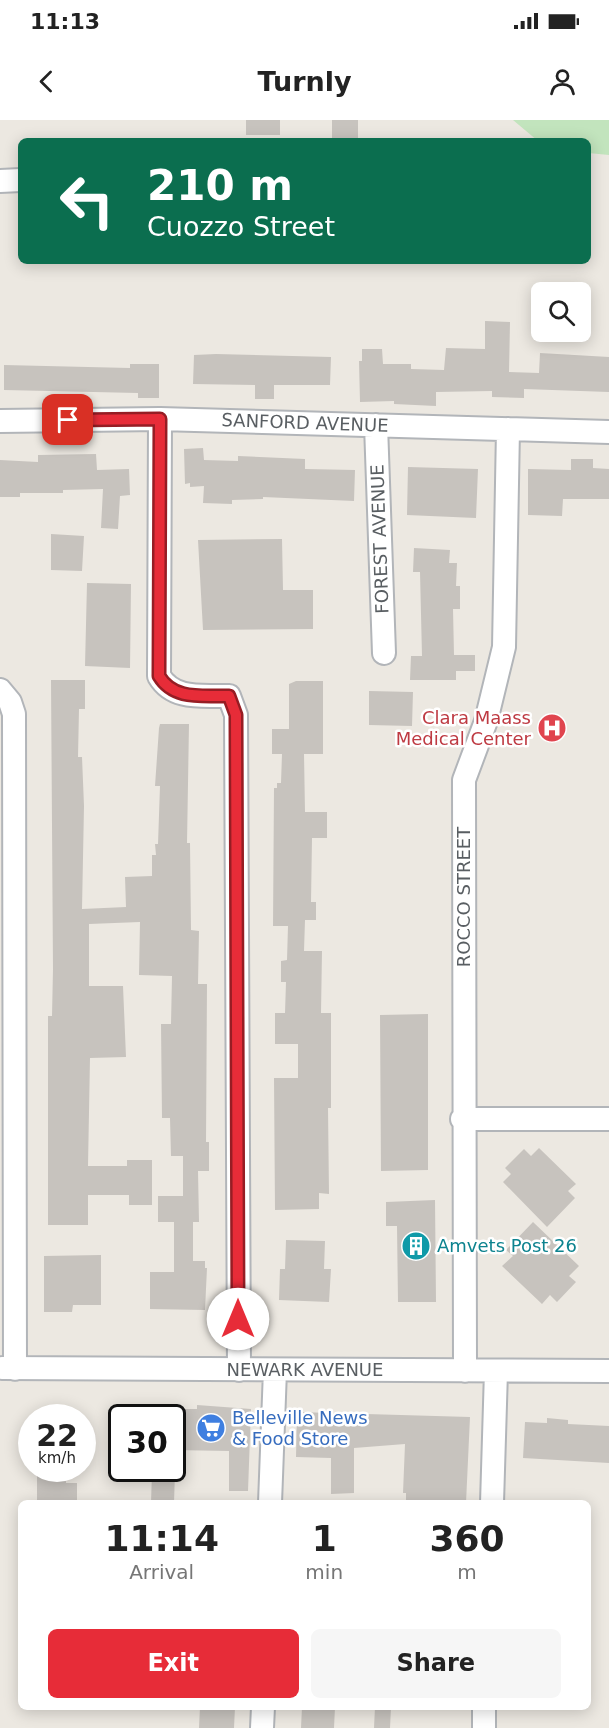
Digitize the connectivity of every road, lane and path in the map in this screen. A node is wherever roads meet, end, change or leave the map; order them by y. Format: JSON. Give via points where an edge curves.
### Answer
{"nodes":[{"id":1,"x":18,"y":180,"type":"edge"},
{"id":2,"x":0,"y":181,"type":"edge"},
{"id":3,"x":160,"y":419,"type":"junction"},
{"id":4,"x":0,"y":421,"type":"edge"},
{"id":5,"x":376,"y":425,"type":"junction"},
{"id":6,"x":508,"y":429,"type":"junction"},
{"id":7,"x":609,"y":432,"type":"edge"},
{"id":8,"x":384,"y":653,"type":"dead end"},
{"id":9,"x":0,"y":690,"type":"edge"},
{"id":10,"x":462,"y":1119,"type":"junction"},
{"id":11,"x":609,"y":1119,"type":"edge"},
{"id":12,"x":8,"y":1368,"type":"edge"},
{"id":13,"x":239,"y":1370,"type":"junction"},
{"id":14,"x":275,"y":1370,"type":"junction"},
{"id":15,"x":465,"y":1371,"type":"junction"},
{"id":16,"x":496,"y":1371,"type":"junction"},
{"id":17,"x":609,"y":1371,"type":"edge"},
{"id":18,"x":270,"y":1500,"type":"edge"},
{"id":19,"x":492,"y":1500,"type":"edge"},
{"id":20,"x":263,"y":1710,"type":"edge"},
{"id":21,"x":484,"y":1710,"type":"edge"},
{"id":22,"x":262,"y":1728,"type":"edge"},
{"id":23,"x":484,"y":1728,"type":"edge"}],
"edges":[{"from":1,"to":2,"type":"street"},
{"from":3,"to":4,"type":"street","name":"SANFORD AVENUE"},
{"from":3,"to":5,"type":"street","name":"SANFORD AVENUE"},
{"from":3,"to":13,"type":"street","via":[[159,676],[166,688],[180,694],[229,696],[236,715]]},
{"from":5,"to":6,"type":"street","name":"SANFORD AVENUE"},
{"from":5,"to":8,"type":"street","name":"FOREST AVENUE"},
{"from":6,"to":7,"type":"street","name":"SANFORD AVENUE"},
{"from":6,"to":10,"type":"street","name":"ROCCO STREET","via":[[504,647],[486,721],[464,780]]},
{"from":9,"to":12,"type":"street","via":[[14,714]]},
{"from":10,"to":11,"type":"street"},
{"from":10,"to":15,"type":"street","name":"ROCCO STREET"},
{"from":12,"to":13,"type":"street","name":"NEWARK AVENUE"},
{"from":13,"to":14,"type":"street","name":"NEWARK AVENUE"},
{"from":14,"to":15,"type":"street","name":"NEWARK AVENUE"},
{"from":14,"to":18,"type":"street"},
{"from":15,"to":16,"type":"street","name":"NEWARK AVENUE"},
{"from":16,"to":17,"type":"street","name":"NEWARK AVENUE"},
{"from":16,"to":19,"type":"street"},
{"from":20,"to":22,"type":"street"},
{"from":21,"to":23,"type":"street"}]}
